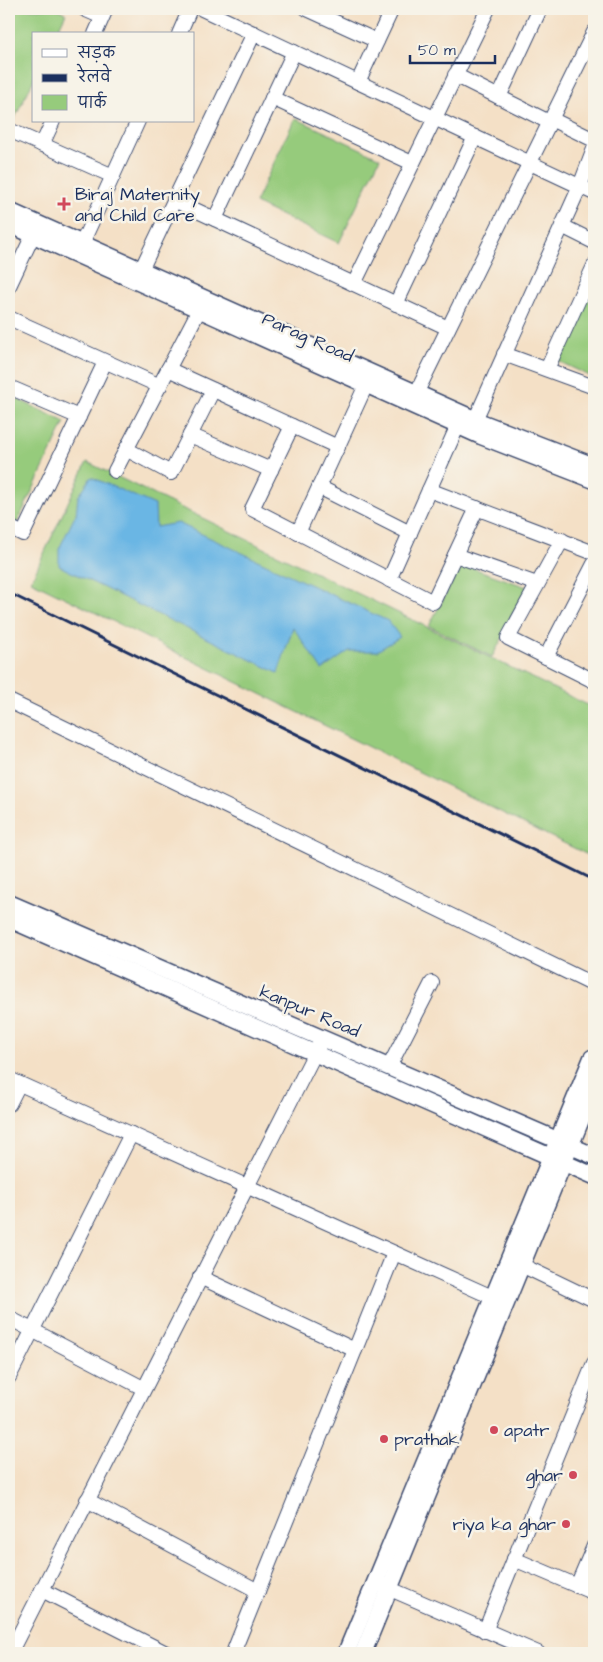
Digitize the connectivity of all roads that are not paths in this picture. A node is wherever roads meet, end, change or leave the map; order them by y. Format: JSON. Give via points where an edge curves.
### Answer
{"nodes":[{"id":1,"x":84,"y":9,"type":"edge"},
{"id":2,"x":190,"y":9,"type":"edge"},
{"id":3,"x":202,"y":9,"type":"edge"},
{"id":4,"x":308,"y":9,"type":"edge"},
{"id":5,"x":392,"y":9,"type":"edge"},
{"id":6,"x":488,"y":9,"type":"edge"},
{"id":7,"x":540,"y":9,"type":"edge"},
{"id":8,"x":104,"y":13,"type":"edge"},
{"id":9,"x":96,"y":32,"type":"edge"},
{"id":10,"x":180,"y":32,"type":"edge"},
{"id":11,"x":594,"y":32,"type":"edge"},
{"id":12,"x":254,"y":33,"type":"junction"},
{"id":13,"x":377,"y":40,"type":"junction"},
{"id":14,"x":294,"y":52,"type":"junction"},
{"id":15,"x":455,"y":75,"type":"junction"},
{"id":16,"x":358,"y":82,"type":"junction"},
{"id":17,"x":499,"y":97,"type":"junction"},
{"id":18,"x":272,"y":98,"type":"junction"},
{"id":19,"x":434,"y":118,"type":"junction"},
{"id":20,"x":550,"y":121,"type":"junction"},
{"id":21,"x":53,"y":122,"type":"edge"},
{"id":22,"x":138,"y":122,"type":"edge"},
{"id":23,"x":9,"y":130,"type":"edge"},
{"id":24,"x":475,"y":137,"type":"junction"},
{"id":25,"x":594,"y":140,"type":"edge"},
{"id":26,"x":42,"y":145,"type":"junction"},
{"id":27,"x":594,"y":149,"type":"edge"},
{"id":28,"x":412,"y":163,"type":"junction"},
{"id":29,"x":529,"y":163,"type":"junction"},
{"id":30,"x":113,"y":176,"type":"junction"},
{"id":31,"x":580,"y":186,"type":"junction"},
{"id":32,"x":594,"y":193,"type":"edge"},
{"id":33,"x":174,"y":200,"type":"junction"},
{"id":34,"x":9,"y":211,"type":"edge"},
{"id":35,"x":215,"y":219,"type":"junction"},
{"id":36,"x":9,"y":224,"type":"edge"},
{"id":37,"x":562,"y":226,"type":"junction"},
{"id":38,"x":34,"y":235,"type":"junction"},
{"id":39,"x":594,"y":242,"type":"edge"},
{"id":40,"x":79,"y":249,"type":"junction"},
{"id":41,"x":594,"y":266,"type":"edge"},
{"id":42,"x":141,"y":270,"type":"junction"},
{"id":43,"x":354,"y":284,"type":"junction"},
{"id":44,"x":9,"y":286,"type":"edge"},
{"id":45,"x":396,"y":304,"type":"junction"},
{"id":46,"x":199,"y":310,"type":"junction"},
{"id":47,"x":9,"y":318,"type":"edge"},
{"id":48,"x":448,"y":328,"type":"junction"},
{"id":49,"x":504,"y":354,"type":"junction"},
{"id":50,"x":105,"y":362,"type":"junction"},
{"id":51,"x":168,"y":369,"type":"junction"},
{"id":52,"x":547,"y":369,"type":"junction"},
{"id":53,"x":366,"y":385,"type":"junction"},
{"id":54,"x":160,"y":386,"type":"junction"},
{"id":55,"x":9,"y":387,"type":"edge"},
{"id":56,"x":594,"y":387,"type":"edge"},
{"id":57,"x":213,"y":390,"type":"junction"},
{"id":58,"x":414,"y":399,"type":"junction"},
{"id":59,"x":79,"y":417,"type":"junction"},
{"id":60,"x":475,"y":420,"type":"junction"},
{"id":61,"x":292,"y":426,"type":"junction"},
{"id":62,"x":458,"y":426,"type":"junction"},
{"id":63,"x":190,"y":435,"type":"junction"},
{"id":64,"x":338,"y":447,"type":"junction"},
{"id":65,"x":126,"y":449,"type":"junction"},
{"id":66,"x":594,"y":466,"type":"edge"},
{"id":67,"x":271,"y":470,"type":"junction"},
{"id":68,"x":115,"y":471,"type":"dead end"},
{"id":69,"x":594,"y":480,"type":"edge"},
{"id":70,"x":319,"y":487,"type":"junction"},
{"id":71,"x":429,"y":490,"type":"junction"},
{"id":72,"x":478,"y":508,"type":"junction"},
{"id":73,"x":9,"y":527,"type":"edge"},
{"id":74,"x":298,"y":533,"type":"junction"},
{"id":75,"x":410,"y":533,"type":"junction"},
{"id":76,"x":562,"y":540,"type":"junction"},
{"id":77,"x":594,"y":553,"type":"edge"},
{"id":78,"x":455,"y":555,"type":"junction"},
{"id":79,"x":594,"y":564,"type":"edge"},
{"id":80,"x":389,"y":580,"type":"junction"},
{"id":81,"x":538,"y":584,"type":"junction"},
{"id":82,"x":546,"y":657,"type":"junction"},
{"id":83,"x":594,"y":682,"type":"edge"},
{"id":84,"x":9,"y":701,"type":"edge"},
{"id":85,"x":9,"y":903,"type":"edge"},
{"id":86,"x":9,"y":919,"type":"edge"},
{"id":87,"x":432,"y":983,"type":"dead end"},
{"id":88,"x":594,"y":985,"type":"edge"},
{"id":89,"x":322,"y":1038,"type":"junction"},
{"id":90,"x":314,"y":1054,"type":"junction"},
{"id":91,"x":594,"y":1060,"type":"edge"},
{"id":92,"x":389,"y":1067,"type":"junction"},
{"id":93,"x":14,"y":1082,"type":"edge"},
{"id":94,"x":594,"y":1088,"type":"edge"},
{"id":95,"x":9,"y":1104,"type":"edge"},
{"id":96,"x":132,"y":1134,"type":"junction"},
{"id":97,"x":564,"y":1143,"type":"junction"},
{"id":98,"x":594,"y":1156,"type":"edge"},
{"id":99,"x":557,"y":1160,"type":"junction"},
{"id":100,"x":594,"y":1176,"type":"edge"},
{"id":101,"x":247,"y":1186,"type":"junction"},
{"id":102,"x":394,"y":1253,"type":"junction"},
{"id":103,"x":515,"y":1262,"type":"junction"},
{"id":104,"x":200,"y":1277,"type":"junction"},
{"id":105,"x":492,"y":1297,"type":"junction"},
{"id":106,"x":594,"y":1300,"type":"edge"},
{"id":107,"x":9,"y":1318,"type":"edge"},
{"id":108,"x":33,"y":1330,"type":"junction"},
{"id":109,"x":355,"y":1350,"type":"junction"},
{"id":110,"x":594,"y":1363,"type":"edge"},
{"id":111,"x":9,"y":1377,"type":"edge"},
{"id":112,"x":144,"y":1388,"type":"junction"},
{"id":113,"x":87,"y":1500,"type":"junction"},
{"id":114,"x":594,"y":1546,"type":"edge"},
{"id":115,"x":514,"y":1559,"type":"junction"},
{"id":116,"x":382,"y":1586,"type":"junction"},
{"id":117,"x":577,"y":1586,"type":"junction"},
{"id":118,"x":42,"y":1590,"type":"junction"},
{"id":119,"x":258,"y":1591,"type":"junction"},
{"id":120,"x":594,"y":1593,"type":"edge"},
{"id":121,"x":485,"y":1630,"type":"junction"},
{"id":122,"x":10,"y":1653,"type":"edge"},
{"id":123,"x":166,"y":1653,"type":"edge"},
{"id":124,"x":233,"y":1653,"type":"edge"},
{"id":125,"x":346,"y":1653,"type":"edge"},
{"id":126,"x":363,"y":1653,"type":"edge"},
{"id":127,"x":538,"y":1653,"type":"edge"}],
"edges":[{"from":1,"to":8,"type":"street"},
{"from":2,"to":10,"type":"street"},
{"from":3,"to":12,"type":"street"},
{"from":4,"to":13,"type":"street"},
{"from":5,"to":13,"type":"street"},
{"from":6,"to":15,"type":"street"},
{"from":7,"to":17,"type":"street"},
{"from":8,"to":9,"type":"street"},
{"from":11,"to":20,"type":"street"},
{"from":12,"to":14,"type":"street"},
{"from":12,"to":33,"type":"street"},
{"from":13,"to":16,"type":"street"},
{"from":14,"to":16,"type":"street"},
{"from":14,"to":18,"type":"street"},
{"from":15,"to":17,"type":"street"},
{"from":15,"to":19,"type":"street"},
{"from":16,"to":19,"type":"street"},
{"from":17,"to":20,"type":"street"},
{"from":18,"to":28,"type":"street"},
{"from":18,"to":35,"type":"street"},
{"from":19,"to":24,"type":"street"},
{"from":19,"to":28,"type":"street"},
{"from":20,"to":25,"type":"street"},
{"from":20,"to":29,"type":"street"},
{"from":21,"to":26,"type":"street"},
{"from":22,"to":30,"type":"street"},
{"from":23,"to":26,"type":"street"},
{"from":24,"to":29,"type":"street"},
{"from":24,"to":45,"type":"street"},
{"from":26,"to":30,"type":"street"},
{"from":27,"to":31,"type":"street"},
{"from":28,"to":43,"type":"street"},
{"from":29,"to":31,"type":"street"},
{"from":29,"to":48,"type":"street"},
{"from":30,"to":40,"type":"street"},
{"from":31,"to":32,"type":"street"},
{"from":31,"to":37,"type":"street"},
{"from":33,"to":35,"type":"street"},
{"from":33,"to":42,"type":"street"},
{"from":34,"to":40,"type":"street","name":"Parag Road"},
{"from":35,"to":43,"type":"street"},
{"from":36,"to":38,"type":"street","name":"Parag Road"},
{"from":37,"to":39,"type":"street"},
{"from":37,"to":49,"type":"street"},
{"from":38,"to":40,"type":"street","name":"Parag Road"},
{"from":38,"to":44,"type":"street"},
{"from":40,"to":42,"type":"street","name":"Parag Road"},
{"from":40,"to":46,"type":"street","name":"Parag Road"},
{"from":41,"to":52,"type":"street"},
{"from":42,"to":58,"type":"street","name":"Parag Road"},
{"from":43,"to":45,"type":"street"},
{"from":45,"to":48,"type":"street"},
{"from":46,"to":51,"type":"street"},
{"from":46,"to":53,"type":"street","name":"Parag Road"},
{"from":47,"to":50,"type":"street"},
{"from":48,"to":58,"type":"street"},
{"from":49,"to":52,"type":"street"},
{"from":49,"to":60,"type":"street"},
{"from":50,"to":54,"type":"street"},
{"from":50,"to":59,"type":"street"},
{"from":51,"to":54,"type":"street"},
{"from":51,"to":57,"type":"street"},
{"from":52,"to":56,"type":"street"},
{"from":53,"to":58,"type":"street","name":"Parag Road"},
{"from":53,"to":64,"type":"street"},
{"from":54,"to":65,"type":"street"},
{"from":55,"to":59,"type":"street"},
{"from":57,"to":61,"type":"street"},
{"from":57,"to":63,"type":"street"},
{"from":58,"to":60,"type":"street","name":"Parag Road"},
{"from":58,"to":62,"type":"street","name":"Parag Road"},
{"from":59,"to":73,"type":"street","via":[[23,534]]},
{"from":60,"to":66,"type":"street","name":"Parag Road"},
{"from":61,"to":64,"type":"street"},
{"from":61,"to":67,"type":"street"},
{"from":62,"to":69,"type":"street","name":"Parag Road"},
{"from":62,"to":71,"type":"street"},
{"from":63,"to":65,"type":"street","via":[[171,473]]},
{"from":63,"to":67,"type":"street"},
{"from":64,"to":70,"type":"street"},
{"from":65,"to":68,"type":"street"},
{"from":67,"to":74,"type":"street","via":[[252,510]]},
{"from":70,"to":74,"type":"street"},
{"from":70,"to":75,"type":"street"},
{"from":71,"to":72,"type":"street"},
{"from":71,"to":75,"type":"street"},
{"from":72,"to":76,"type":"street"},
{"from":72,"to":78,"type":"street"},
{"from":74,"to":80,"type":"street"},
{"from":75,"to":80,"type":"street"},
{"from":76,"to":77,"type":"street"},
{"from":76,"to":81,"type":"street"},
{"from":78,"to":80,"type":"street","via":[[433,602]]},
{"from":78,"to":81,"type":"street"},
{"from":79,"to":82,"type":"street"},
{"from":81,"to":82,"type":"street","via":[[508,638]]},
{"from":82,"to":83,"type":"street"},
{"from":84,"to":88,"type":"street"},
{"from":85,"to":89,"type":"street","name":"kanpur Road"},
{"from":86,"to":90,"type":"street"},
{"from":87,"to":92,"type":"street"},
{"from":89,"to":90,"type":"street"},
{"from":89,"to":92,"type":"street","name":"kanpur Road"},
{"from":90,"to":99,"type":"street"},
{"from":90,"to":101,"type":"street"},
{"from":91,"to":97,"type":"street","via":[[592,1058]]},
{"from":92,"to":97,"type":"street","name":"kanpur Road"},
{"from":93,"to":95,"type":"street"},
{"from":93,"to":96,"type":"street"},
{"from":94,"to":97,"type":"street"},
{"from":96,"to":101,"type":"street"},
{"from":96,"to":108,"type":"street"},
{"from":97,"to":98,"type":"street","name":"kanpur Road"},
{"from":97,"to":99,"type":"street"},
{"from":99,"to":100,"type":"street"},
{"from":99,"to":103,"type":"street"},
{"from":101,"to":102,"type":"street"},
{"from":101,"to":104,"type":"street"},
{"from":102,"to":105,"type":"street"},
{"from":102,"to":109,"type":"street"},
{"from":103,"to":105,"type":"street"},
{"from":103,"to":106,"type":"street"},
{"from":103,"to":116,"type":"street"},
{"from":104,"to":109,"type":"street"},
{"from":104,"to":112,"type":"street"},
{"from":105,"to":116,"type":"street"},
{"from":107,"to":108,"type":"street"},
{"from":108,"to":111,"type":"street"},
{"from":108,"to":112,"type":"street"},
{"from":109,"to":119,"type":"street"},
{"from":110,"to":115,"type":"street"},
{"from":112,"to":113,"type":"street"},
{"from":113,"to":118,"type":"street"},
{"from":113,"to":119,"type":"street"},
{"from":114,"to":117,"type":"street"},
{"from":115,"to":117,"type":"street"},
{"from":115,"to":121,"type":"street"},
{"from":116,"to":121,"type":"street"},
{"from":116,"to":125,"type":"street"},
{"from":116,"to":126,"type":"street"},
{"from":117,"to":120,"type":"street"},
{"from":118,"to":122,"type":"street"},
{"from":118,"to":123,"type":"street"},
{"from":119,"to":124,"type":"street"},
{"from":121,"to":127,"type":"street"}]}
